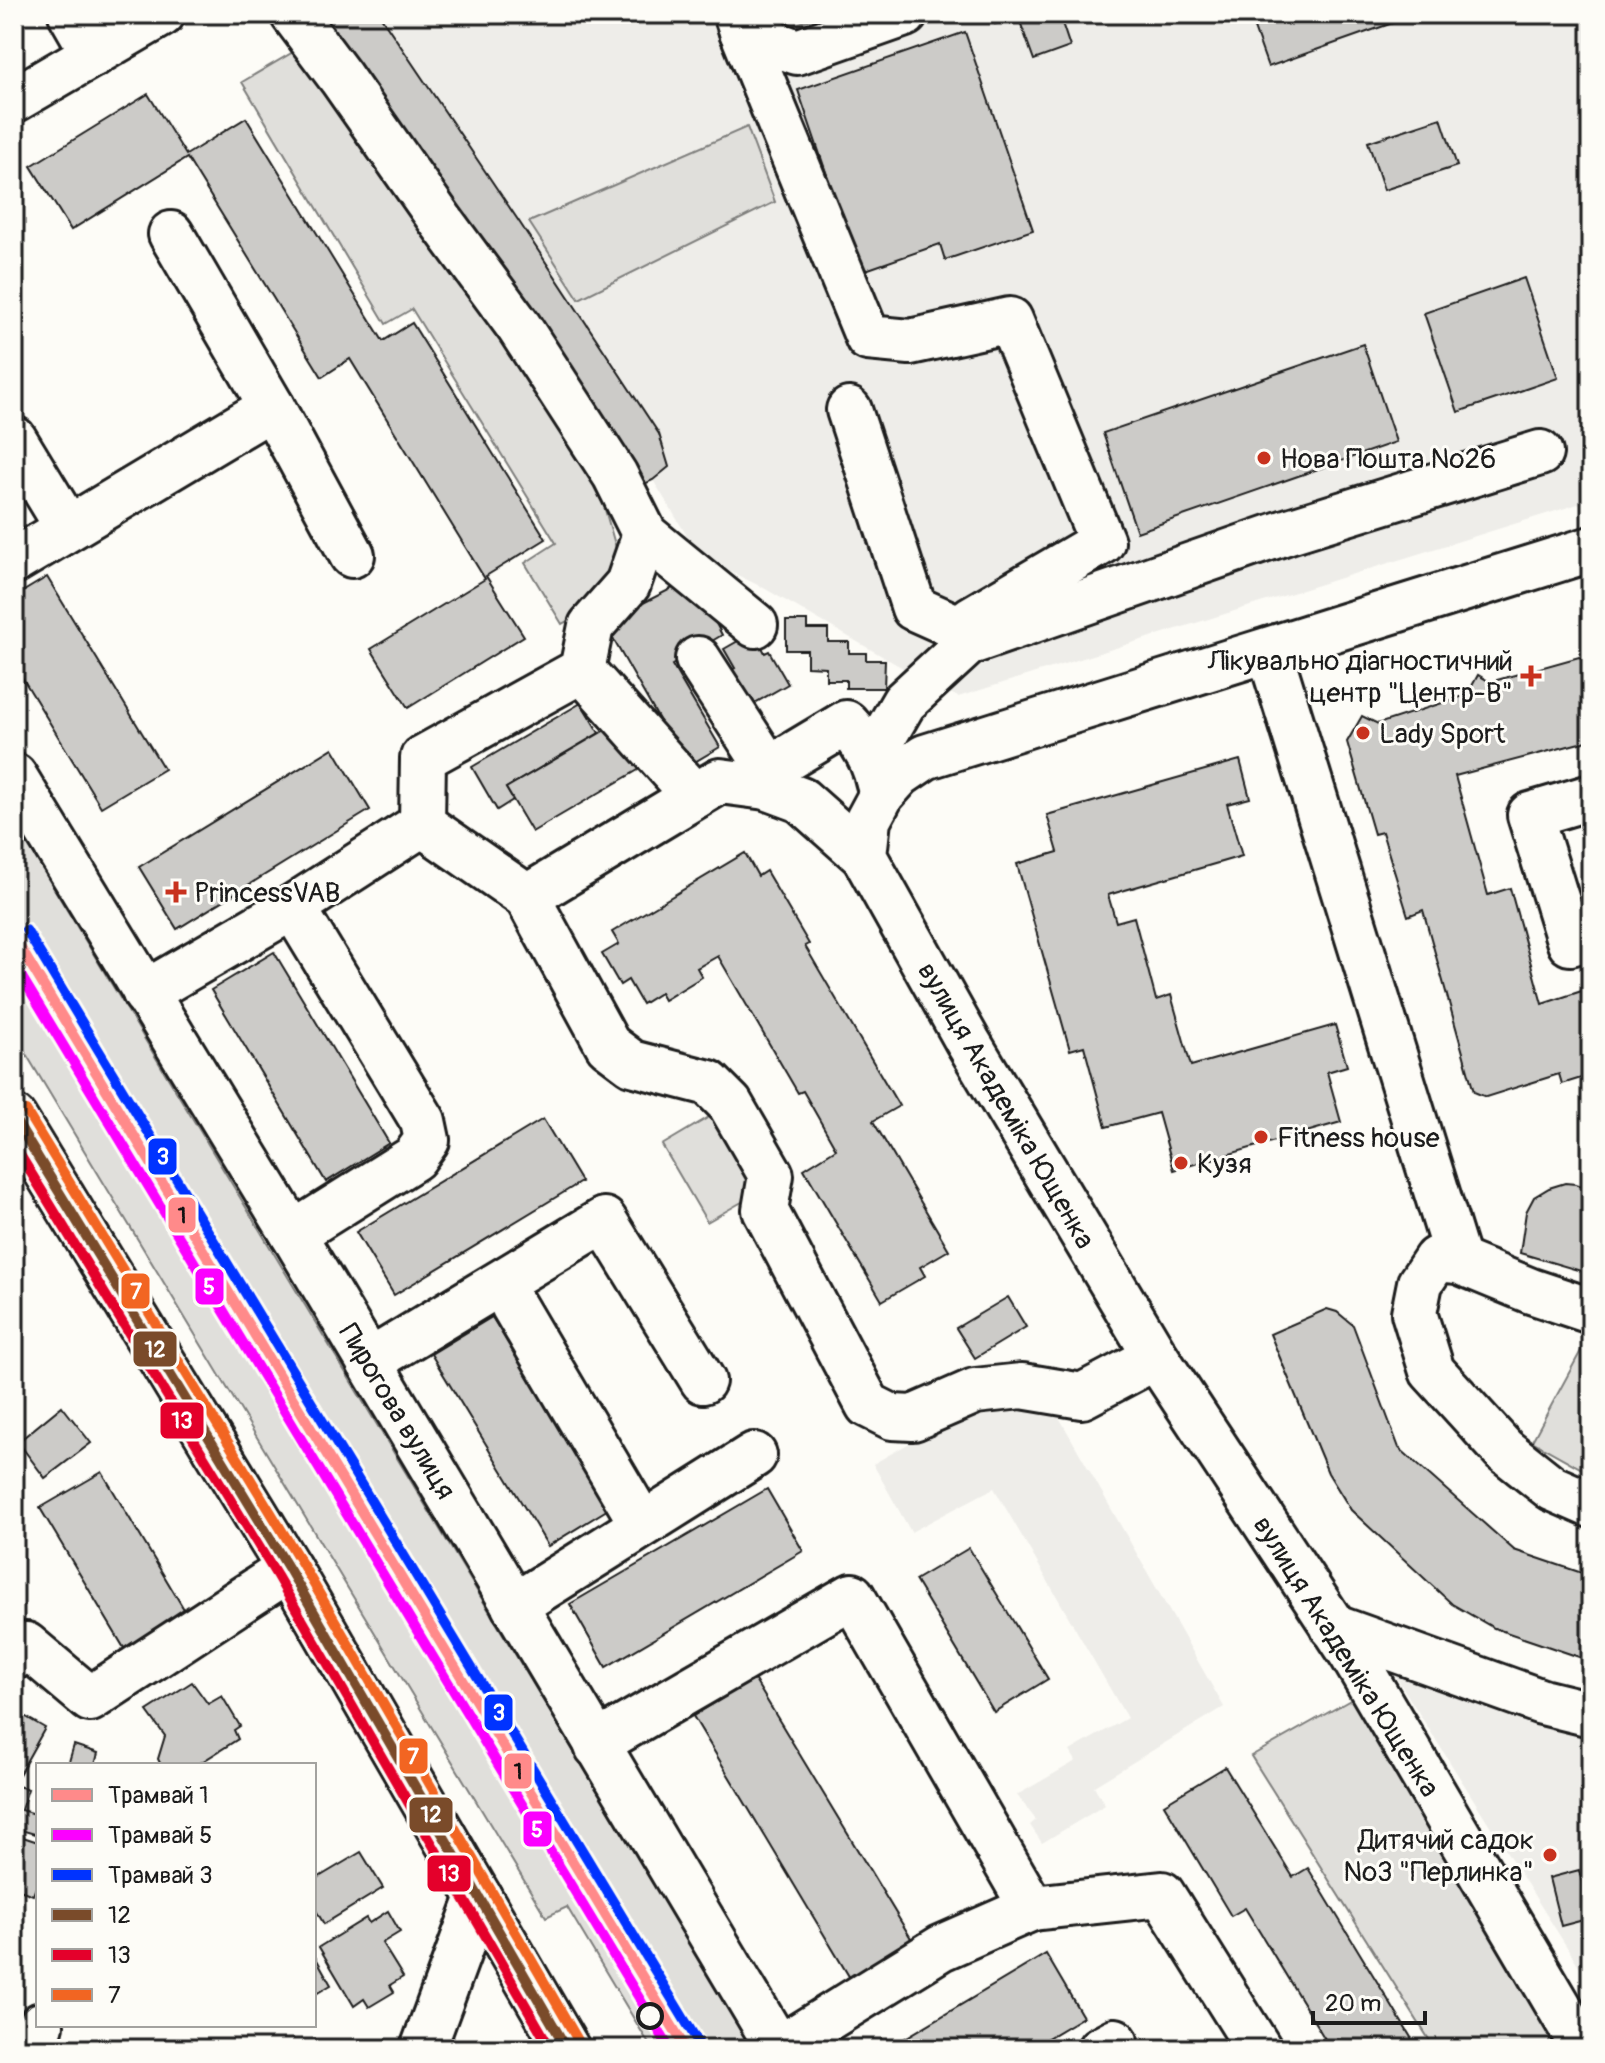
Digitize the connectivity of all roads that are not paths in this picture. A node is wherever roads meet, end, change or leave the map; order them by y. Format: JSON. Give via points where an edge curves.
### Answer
{"nodes":[{"id":1,"x":71,"y":14,"type":"edge"},
{"id":2,"x":162,"y":14,"type":"edge"},
{"id":3,"x":293,"y":14,"type":"edge"},
{"id":4,"x":905,"y":14,"type":"edge"},
{"id":5,"x":739,"y":22,"type":"edge"},
{"id":6,"x":94,"y":54,"type":"junction"},
{"id":7,"x":14,"y":100,"type":"edge"},
{"id":8,"x":171,"y":234,"type":"dead end"},
{"id":9,"x":272,"y":407,"type":"junction"},
{"id":10,"x":849,"y":410,"type":"dead end"},
{"id":11,"x":14,"y":439,"type":"edge"},
{"id":12,"x":1540,"y":453,"type":"dead end"},
{"id":13,"x":68,"y":528,"type":"junction"},
{"id":14,"x":645,"y":535,"type":"junction"},
{"id":15,"x":1591,"y":549,"type":"edge"},
{"id":16,"x":352,"y":555,"type":"dead end"},
{"id":17,"x":14,"y":561,"type":"edge"},
{"id":18,"x":755,"y":625,"type":"dead end"},
{"id":19,"x":969,"y":638,"type":"junction"},
{"id":20,"x":1269,"y":650,"type":"junction"},
{"id":21,"x":698,"y":659,"type":"dead end"},
{"id":22,"x":582,"y":670,"type":"junction"},
{"id":23,"x":14,"y":776,"type":"edge"},
{"id":24,"x":878,"y":781,"type":"junction"},
{"id":25,"x":695,"y":796,"type":"junction"},
{"id":26,"x":1591,"y":797,"type":"edge"},
{"id":27,"x":422,"y":824,"type":"junction"},
{"id":28,"x":864,"y":856,"type":"junction"},
{"id":29,"x":527,"y":897,"type":"junction"},
{"id":30,"x":293,"y":907,"type":"junction"},
{"id":31,"x":1591,"y":937,"type":"edge"},
{"id":32,"x":145,"y":993,"type":"junction"},
{"id":33,"x":14,"y":1118,"type":"edge"},
{"id":34,"x":293,"y":1234,"type":"junction"},
{"id":35,"x":1458,"y":1261,"type":"junction"},
{"id":36,"x":513,"y":1305,"type":"dead end"},
{"id":37,"x":1591,"y":1311,"type":"edge"},
{"id":38,"x":1156,"y":1357,"type":"junction"},
{"id":39,"x":369,"y":1362,"type":"junction"},
{"id":40,"x":703,"y":1381,"type":"dead end"},
{"id":41,"x":754,"y":1455,"type":"dead end"},
{"id":42,"x":1591,"y":1505,"type":"edge"},
{"id":43,"x":642,"y":1524,"type":"junction"},
{"id":44,"x":289,"y":1569,"type":"junction"},
{"id":45,"x":514,"y":1606,"type":"junction"},
{"id":46,"x":1333,"y":1627,"type":"junction"},
{"id":47,"x":14,"y":1657,"type":"edge"},
{"id":48,"x":1591,"y":1714,"type":"edge"},
{"id":49,"x":597,"y":1746,"type":"junction"},
{"id":50,"x":479,"y":1897,"type":"junction"},
{"id":51,"x":1032,"y":1908,"type":"junction"},
{"id":52,"x":40,"y":2027,"type":"edge"},
{"id":53,"x":32,"y":2049,"type":"edge"},
{"id":54,"x":423,"y":2049,"type":"edge"},
{"id":55,"x":567,"y":2049,"type":"edge"},
{"id":56,"x":779,"y":2049,"type":"edge"},
{"id":57,"x":1259,"y":2049,"type":"edge"},
{"id":58,"x":1584,"y":2049,"type":"edge"}],
"edges":[{"from":1,"to":6,"type":"street"},
{"from":2,"to":6,"type":"street"},
{"from":3,"to":14,"type":"street","via":[[519,327],[615,475]]},
{"from":4,"to":5,"type":"street","via":[[797,52]]},
{"from":5,"to":19,"type":"street","via":[[868,338],[910,342],[1010,320],[1102,542],[971,619]]},
{"from":6,"to":7,"type":"street"},
{"from":8,"to":9,"type":"street"},
{"from":9,"to":13,"type":"street"},
{"from":9,"to":16,"type":"street"},
{"from":10,"to":19,"type":"street","via":[[914,608]]},
{"from":11,"to":13,"type":"street"},
{"from":12,"to":19,"type":"street"},
{"from":13,"to":17,"type":"street"},
{"from":14,"to":18,"type":"street"},
{"from":14,"to":22,"type":"street","via":[[628,584],[591,626]]},
{"from":15,"to":20,"type":"street"},
{"from":19,"to":24,"type":"street","via":[[904,702],[886,733]]},
{"from":20,"to":24,"type":"street","via":[[925,757]]},
{"from":20,"to":35,"type":"street"},
{"from":21,"to":24,"type":"street","via":[[760,755],[776,765],[846,723],[860,738]]},
{"from":22,"to":25,"type":"street"},
{"from":22,"to":27,"type":"street","via":[[423,758]]},
{"from":23,"to":32,"type":"street","name":"Пирогова вулиця"},
{"from":24,"to":28,"type":"street"},
{"from":25,"to":28,"type":"street","name":"вулиця Академіка Ющенка","via":[[720,781],[766,787],[801,800]]},
{"from":25,"to":29,"type":"street","name":"вулиця Академіка Ющенка"},
{"from":26,"to":31,"type":"street","via":[[1530,815],[1570,943]]},
{"from":27,"to":29,"type":"street"},
{"from":27,"to":30,"type":"street"},
{"from":28,"to":38,"type":"street","name":"вулиця Академіка Ющенка"},
{"from":29,"to":38,"type":"street","via":[[608,1045],[632,1063],[709,1083],[730,1104],[771,1175],[765,1210],[868,1405],[892,1417],[913,1418],[975,1391],[1022,1386],[1082,1396]]},
{"from":30,"to":32,"type":"street"},
{"from":30,"to":34,"type":"street","via":[[423,1121],[427,1140],[414,1158]]},
{"from":32,"to":34,"type":"street","name":"Пирогова вулиця"},
{"from":33,"to":44,"type":"street"},
{"from":34,"to":39,"type":"street","name":"Пирогова вулиця"},
{"from":35,"to":37,"type":"street"},
{"from":35,"to":42,"type":"street","via":[[1436,1259],[1420,1283],[1414,1313],[1432,1371],[1504,1450],[1552,1488]]},
{"from":36,"to":43,"type":"street"},
{"from":38,"to":46,"type":"street","name":"вулиця Академіка Ющенка"},
{"from":39,"to":40,"type":"street","via":[[604,1220]]},
{"from":39,"to":45,"type":"street","name":"Пирогова вулиця"},
{"from":41,"to":43,"type":"street"},
{"from":43,"to":45,"type":"street"},
{"from":44,"to":47,"type":"street","via":[[90,1699],[26,1645]]},
{"from":44,"to":50,"type":"street"},
{"from":45,"to":49,"type":"street","name":"Пирогова вулиця"},
{"from":46,"to":48,"type":"street","via":[[1542,1702]]},
{"from":46,"to":58,"type":"street","name":"вулиця Академіка Ющенка"},
{"from":49,"to":51,"type":"street","via":[[852,1596]]},
{"from":49,"to":56,"type":"street","name":"Пирогова вулиця"},
{"from":50,"to":54,"type":"street"},
{"from":50,"to":55,"type":"street"},
{"from":51,"to":56,"type":"street","via":[[941,1948]]},
{"from":51,"to":57,"type":"street","via":[[1162,1894]]},
{"from":52,"to":53,"type":"street"}]}
